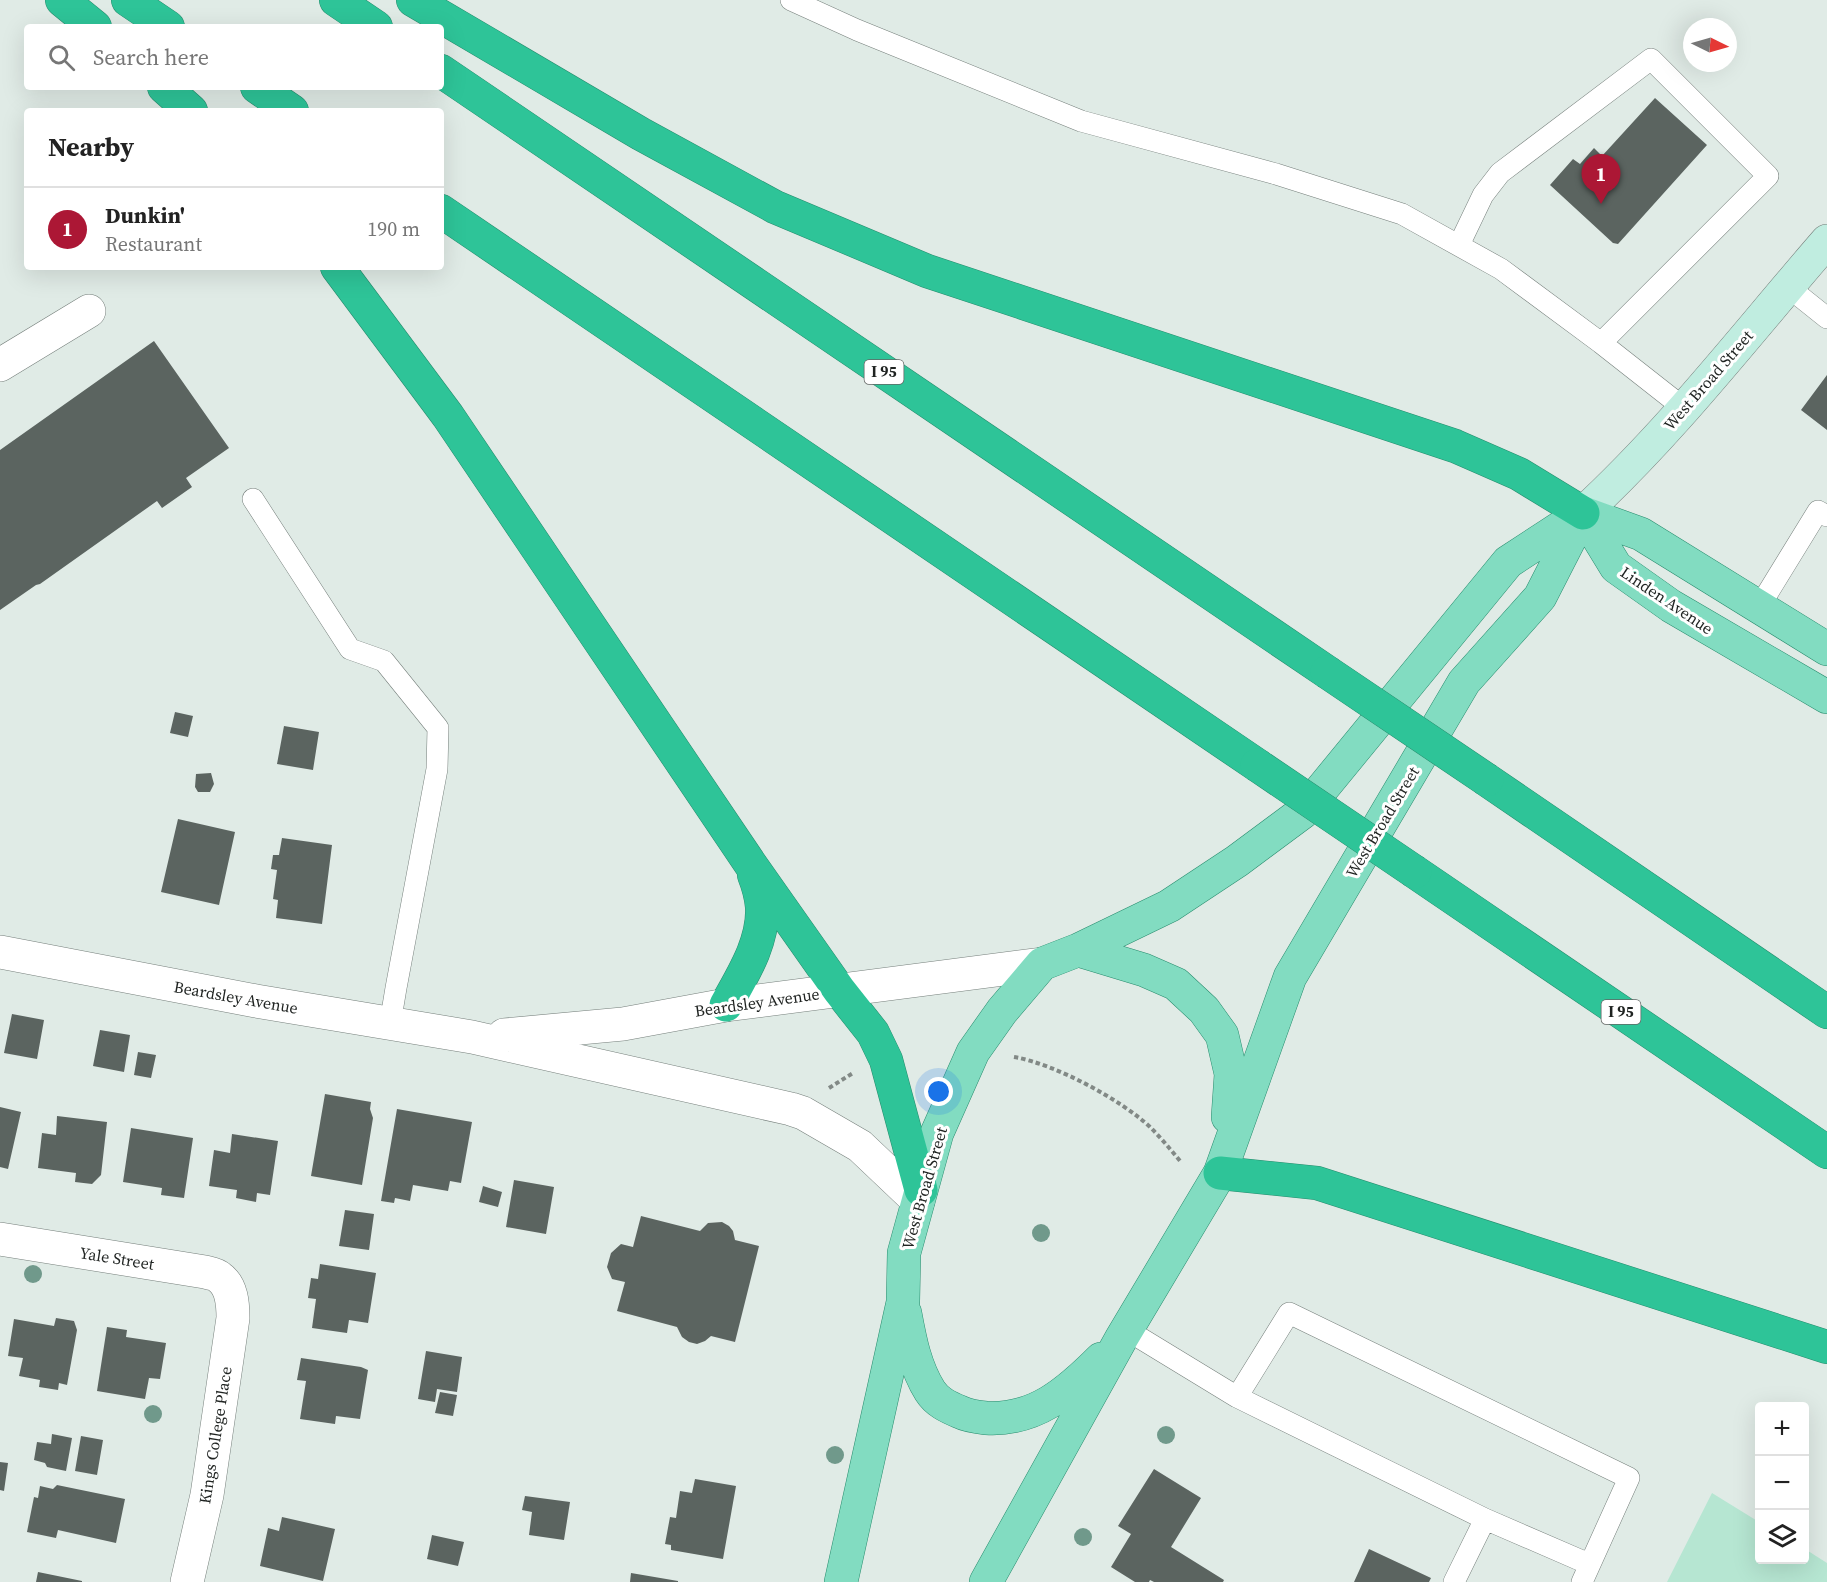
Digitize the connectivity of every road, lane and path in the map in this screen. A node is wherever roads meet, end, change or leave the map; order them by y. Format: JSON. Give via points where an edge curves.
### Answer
{"nodes":[{"id":1,"x":62,"y":0,"type":"edge"},
{"id":2,"x":128,"y":0,"type":"edge"},
{"id":3,"x":336,"y":0,"type":"edge"},
{"id":4,"x":413,"y":0,"type":"edge"},
{"id":5,"x":791,"y":0,"type":"edge"},
{"id":6,"x":91,"y":24,"type":"edge"},
{"id":7,"x":164,"y":24,"type":"edge"},
{"id":8,"x":372,"y":24,"type":"edge"},
{"id":9,"x":444,"y":73,"type":"edge"},
{"id":10,"x":167,"y":90,"type":"edge"},
{"id":11,"x":261,"y":90,"type":"edge"},
{"id":12,"x":187,"y":108,"type":"edge"},
{"id":13,"x":288,"y":108,"type":"edge"},
{"id":14,"x":444,"y":214,"type":"edge"},
{"id":15,"x":1827,"y":241,"type":"edge"},
{"id":16,"x":1459,"y":246,"type":"junction"},
{"id":17,"x":339,"y":270,"type":"edge"},
{"id":18,"x":1787,"y":286,"type":"junction"},
{"id":19,"x":88,"y":311,"type":"dead end"},
{"id":20,"x":1827,"y":318,"type":"edge"},
{"id":21,"x":1601,"y":343,"type":"junction"},
{"id":22,"x":0,"y":365,"type":"edge"},
{"id":23,"x":1685,"y":409,"type":"junction"},
{"id":24,"x":253,"y":500,"type":"dead end"},
{"id":25,"x":1583,"y":513,"type":"junction"},
{"id":26,"x":1827,"y":516,"type":"edge"},
{"id":27,"x":1759,"y":607,"type":"junction"},
{"id":28,"x":1827,"y":649,"type":"edge"},
{"id":29,"x":1827,"y":697,"type":"edge"},
{"id":30,"x":751,"y":865,"type":"junction"},
{"id":31,"x":1078,"y":950,"type":"junction"},
{"id":32,"x":0,"y":952,"type":"edge"},
{"id":33,"x":1042,"y":964,"type":"junction"},
{"id":34,"x":839,"y":990,"type":"junction"},
{"id":35,"x":726,"y":1005,"type":"junction"},
{"id":36,"x":1827,"y":1012,"type":"edge"},
{"id":37,"x":390,"y":1024,"type":"junction"},
{"id":38,"x":472,"y":1037,"type":"junction"},
{"id":39,"x":1005,"y":1055,"type":"dead end"},
{"id":40,"x":862,"y":1068,"type":"dead end"},
{"id":41,"x":824,"y":1093,"type":"dead end"},
{"id":42,"x":1827,"y":1152,"type":"edge"},
{"id":43,"x":1181,"y":1162,"type":"dead end"},
{"id":44,"x":1223,"y":1164,"type":"junction"},
{"id":45,"x":919,"y":1196,"type":"junction"},
{"id":46,"x":0,"y":1239,"type":"edge"},
{"id":47,"x":227,"y":1288,"type":"joint"},
{"id":48,"x":903,"y":1302,"type":"junction"},
{"id":49,"x":1124,"y":1335,"type":"junction"},
{"id":50,"x":1827,"y":1347,"type":"edge"},
{"id":51,"x":1238,"y":1397,"type":"junction"},
{"id":52,"x":1485,"y":1519,"type":"junction"},
{"id":53,"x":1585,"y":1573,"type":"edge"},
{"id":54,"x":187,"y":1582,"type":"edge"},
{"id":55,"x":841,"y":1582,"type":"edge"},
{"id":56,"x":986,"y":1582,"type":"edge"},
{"id":57,"x":1454,"y":1582,"type":"edge"}],
"edges":[{"from":1,"to":6,"type":"highway"},
{"from":2,"to":7,"type":"highway"},
{"from":3,"to":8,"type":"highway"},
{"from":4,"to":25,"type":"highway","via":[[641,134],[775,207],[927,271],[1455,446],[1519,474]]},
{"from":5,"to":16,"type":"lane","via":[[1081,121],[1276,174],[1402,214]]},
{"from":9,"to":36,"type":"highway","number":"I 95","bridge":true},
{"from":10,"to":12,"type":"highway"},
{"from":11,"to":13,"type":"highway"},
{"from":14,"to":42,"type":"highway","number":"I 95","bridge":true},
{"from":15,"to":18,"type":"main road","name":"West Broad Street"},
{"from":16,"to":21,"type":"lane","via":[[1501,268]]},
{"from":16,"to":21,"type":"lane","via":[[1483,195],[1500,173],[1651,59],[1768,176]]},
{"from":17,"to":30,"type":"highway","via":[[448,416]]},
{"from":18,"to":20,"type":"lane"},
{"from":18,"to":23,"type":"main road","name":"West Broad Street"},
{"from":19,"to":22,"type":"street"},
{"from":21,"to":23,"type":"lane"},
{"from":23,"to":25,"type":"main road","name":"West Broad Street"},
{"from":24,"to":37,"type":"lane","via":[[350,649],[384,662],[438,728],[437,769]]},
{"from":25,"to":27,"type":"main road","via":[[1641,534]]},
{"from":25,"to":29,"type":"main road","name":"Linden Avenue","via":[[1616,567],[1671,606]]},
{"from":25,"to":31,"type":"main road","name":"West Broad Street","via":[[1508,562],[1303,812],[1169,906]]},
{"from":25,"to":44,"type":"main road","name":"West Broad Street","via":[[1540,597],[1464,682],[1290,977]]},
{"from":26,"to":27,"type":"lane","via":[[1818,511]]},
{"from":27,"to":28,"type":"main road"},
{"from":30,"to":34,"type":"highway"},
{"from":30,"to":35,"type":"highway","via":[[762,906],[761,922],[746,970]]},
{"from":31,"to":33,"type":"main road","name":"West Broad Street"},
{"from":31,"to":44,"type":"main road","name":"West Broad Street","via":[[1176,984],[1222,1035],[1231,1074]]},
{"from":32,"to":37,"type":"street","name":"Beardsley Avenue"},
{"from":33,"to":34,"type":"street","name":"Beardsley Avenue"},
{"from":33,"to":45,"type":"main road","name":"West Broad Street","via":[[973,1052],[938,1133]]},
{"from":34,"to":35,"type":"street","name":"Beardsley Avenue"},
{"from":34,"to":45,"type":"highway","via":[[873,1033],[886,1060]]},
{"from":35,"to":38,"type":"street","name":"Beardsley Avenue","via":[[623,1024]]},
{"from":37,"to":38,"type":"street","name":"Beardsley Avenue"},
{"from":38,"to":45,"type":"street","name":"Beardsley Avenue","via":[[803,1113],[860,1146]]},
{"from":39,"to":43,"type":"path","via":[[1043,1065],[1111,1100],[1149,1126]]},
{"from":40,"to":41,"type":"path"},
{"from":44,"to":49,"type":"main road","name":"West Broad Street"},
{"from":44,"to":50,"type":"highway","via":[[1317,1183]]},
{"from":45,"to":48,"type":"main road","name":"West Broad Street","via":[[904,1253]]},
{"from":46,"to":47,"type":"street","name":"Yale Street","via":[[205,1272],[219,1276]]},
{"from":47,"to":54,"type":"street","name":"Kings College Place","via":[[233,1303],[232,1318],[207,1495]]},
{"from":48,"to":49,"type":"main road","name":"West Broad Street","via":[[912,1353],[930,1391],[944,1405],[977,1417],[1012,1417],[1031,1413],[1051,1402],[1087,1374]]},
{"from":48,"to":55,"type":"main road","name":"West Broad Street"},
{"from":49,"to":51,"type":"lane"},
{"from":49,"to":56,"type":"main road","name":"West Broad Street"},
{"from":51,"to":52,"type":"lane"},
{"from":51,"to":53,"type":"lane","via":[[1289,1313],[1629,1478]]},
{"from":52,"to":53,"type":"lane"},
{"from":52,"to":57,"type":"lane"}]}
